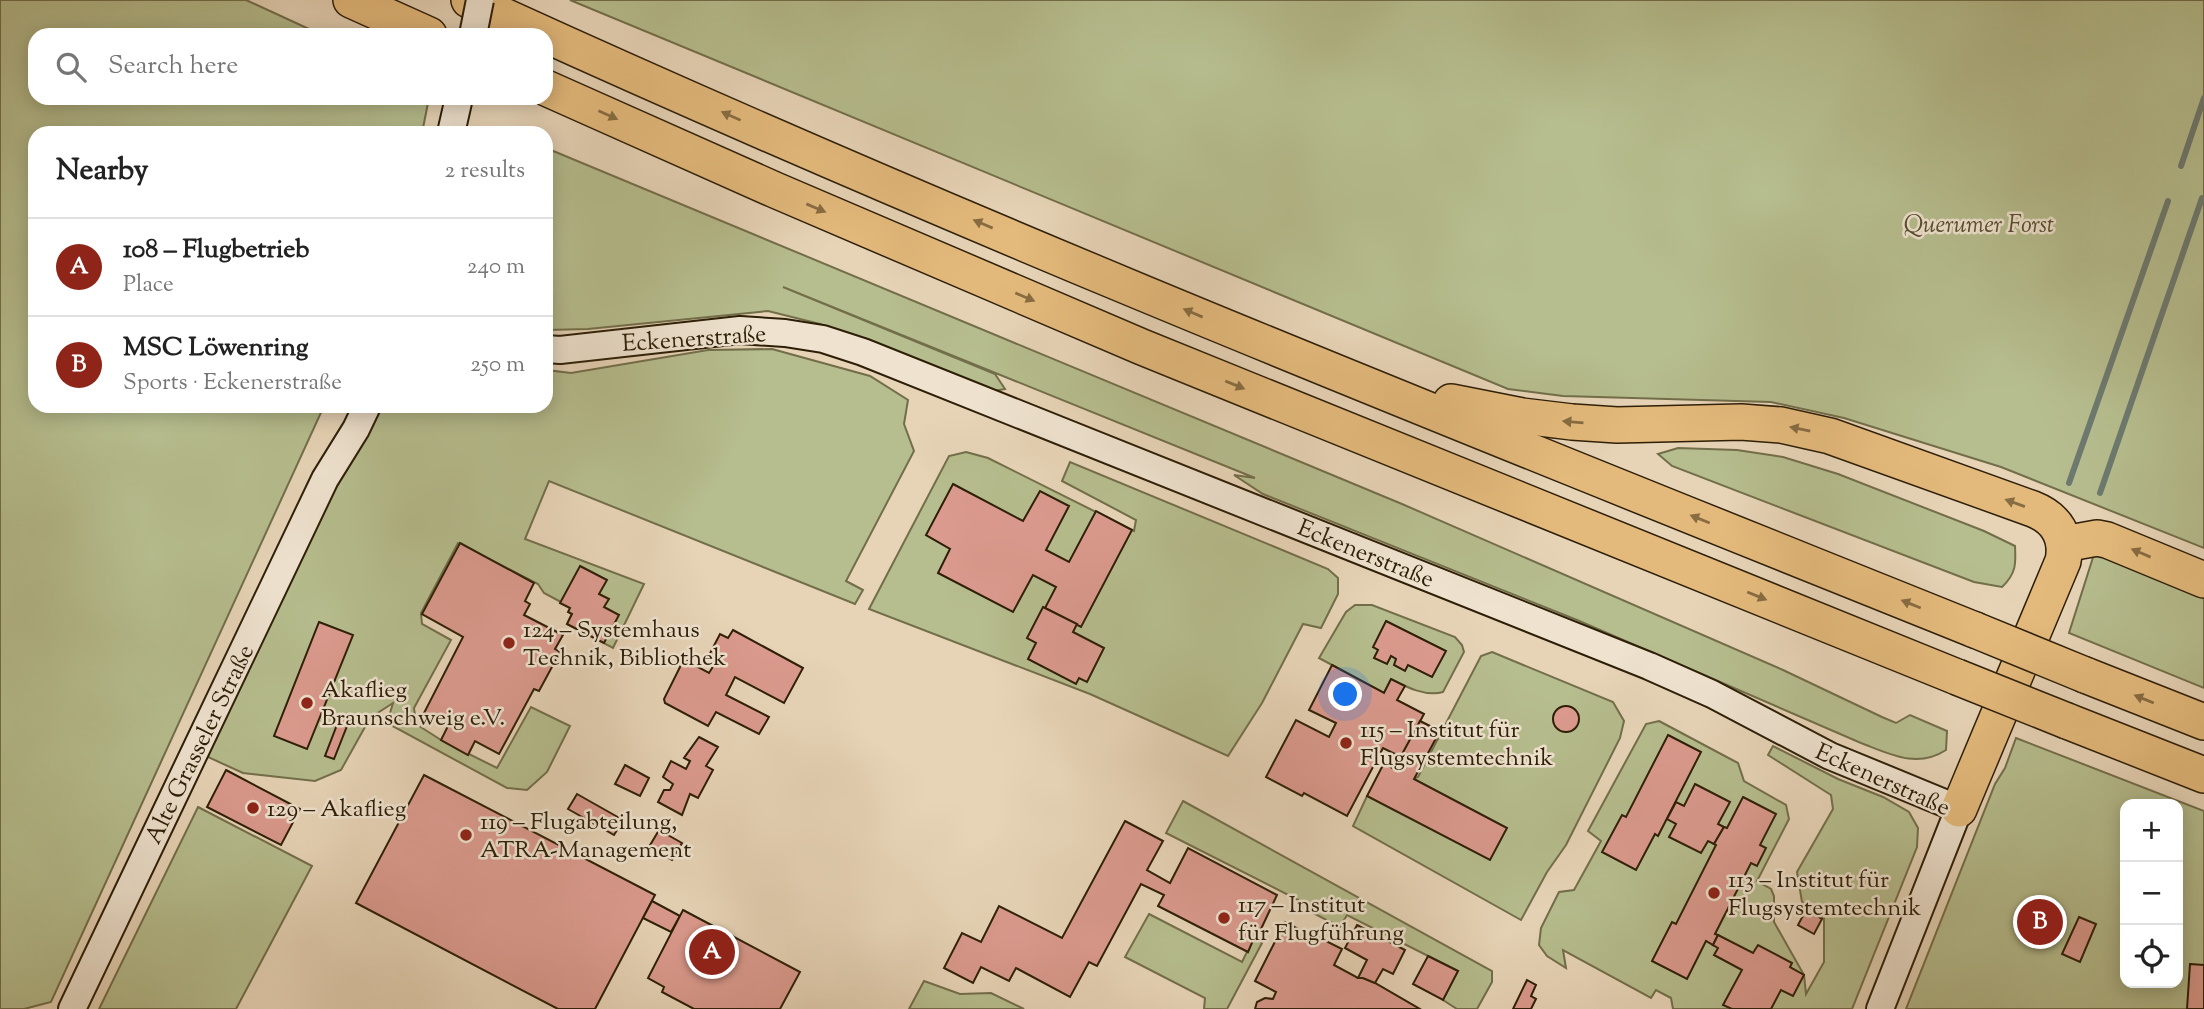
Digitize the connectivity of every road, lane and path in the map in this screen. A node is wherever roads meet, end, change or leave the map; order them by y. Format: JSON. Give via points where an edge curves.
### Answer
{"nodes":[{"id":1,"x":351,"y":0,"type":"edge"},
{"id":2,"x":469,"y":0,"type":"edge"},
{"id":3,"x":480,"y":0,"type":"edge"},
{"id":4,"x":413,"y":28,"type":"edge"},
{"id":5,"x":474,"y":28,"type":"edge"},
{"id":6,"x":532,"y":28,"type":"edge"},
{"id":7,"x":553,"y":37,"type":"edge"},
{"id":8,"x":553,"y":91,"type":"edge"},
{"id":9,"x":458,"y":105,"type":"edge"},
{"id":10,"x":453,"y":126,"type":"edge"},
{"id":11,"x":553,"y":350,"type":"edge"},
{"id":12,"x":1369,"y":386,"type":"junction"},
{"id":13,"x":348,"y":413,"type":"edge"},
{"id":14,"x":364,"y":413,"type":"edge"},
{"id":15,"x":326,"y":479,"type":"junction"},
{"id":16,"x":2064,"y":544,"type":"junction"},
{"id":17,"x":2204,"y":580,"type":"edge"},
{"id":18,"x":2204,"y":722,"type":"edge"},
{"id":19,"x":2076,"y":724,"type":"junction"},
{"id":20,"x":2204,"y":775,"type":"edge"},
{"id":21,"x":2204,"y":797,"type":"edge"},
{"id":22,"x":1959,"y":809,"type":"junction"},
{"id":23,"x":72,"y":1009,"type":"edge"},
{"id":24,"x":1880,"y":1009,"type":"edge"}],
"edges":[{"from":1,"to":4,"type":"highway"},
{"from":6,"to":2,"type":"highway","one_way":true},
{"from":3,"to":5,"type":"main road","bridge":true},
{"from":12,"to":7,"type":"highway","one_way":true,"via":[[793,144]]},
{"from":8,"to":19,"type":"highway","one_way":true,"bridge":true,"via":[[1142,347]]},
{"from":9,"to":10,"type":"main road"},
{"from":11,"to":22,"type":"main road","name":"Eckenerstraße","via":[[740,330],[811,337],[863,352],[1649,666],[1830,757]]},
{"from":16,"to":12,"type":"highway","one_way":true,"via":[[2054,522],[2041,512],[1806,430],[1741,422],[1572,422]]},
{"from":18,"to":12,"type":"highway","one_way":true,"bridge":true},
{"from":13,"to":15,"type":"main road","name":"Alte Grasseler Straße"},
{"from":14,"to":15,"type":"main road","name":"Alte Grasseler Straße"},
{"from":15,"to":23,"type":"main road","name":"Alte Grasseler Straße"},
{"from":17,"to":16,"type":"highway","one_way":true,"via":[[2107,540]]},
{"from":16,"to":22,"type":"highway","via":[[2063,561]]},
{"from":19,"to":20,"type":"highway"},
{"from":19,"to":21,"type":"highway"},
{"from":22,"to":24,"type":"main road","name":"Eckenerstraße"}]}
